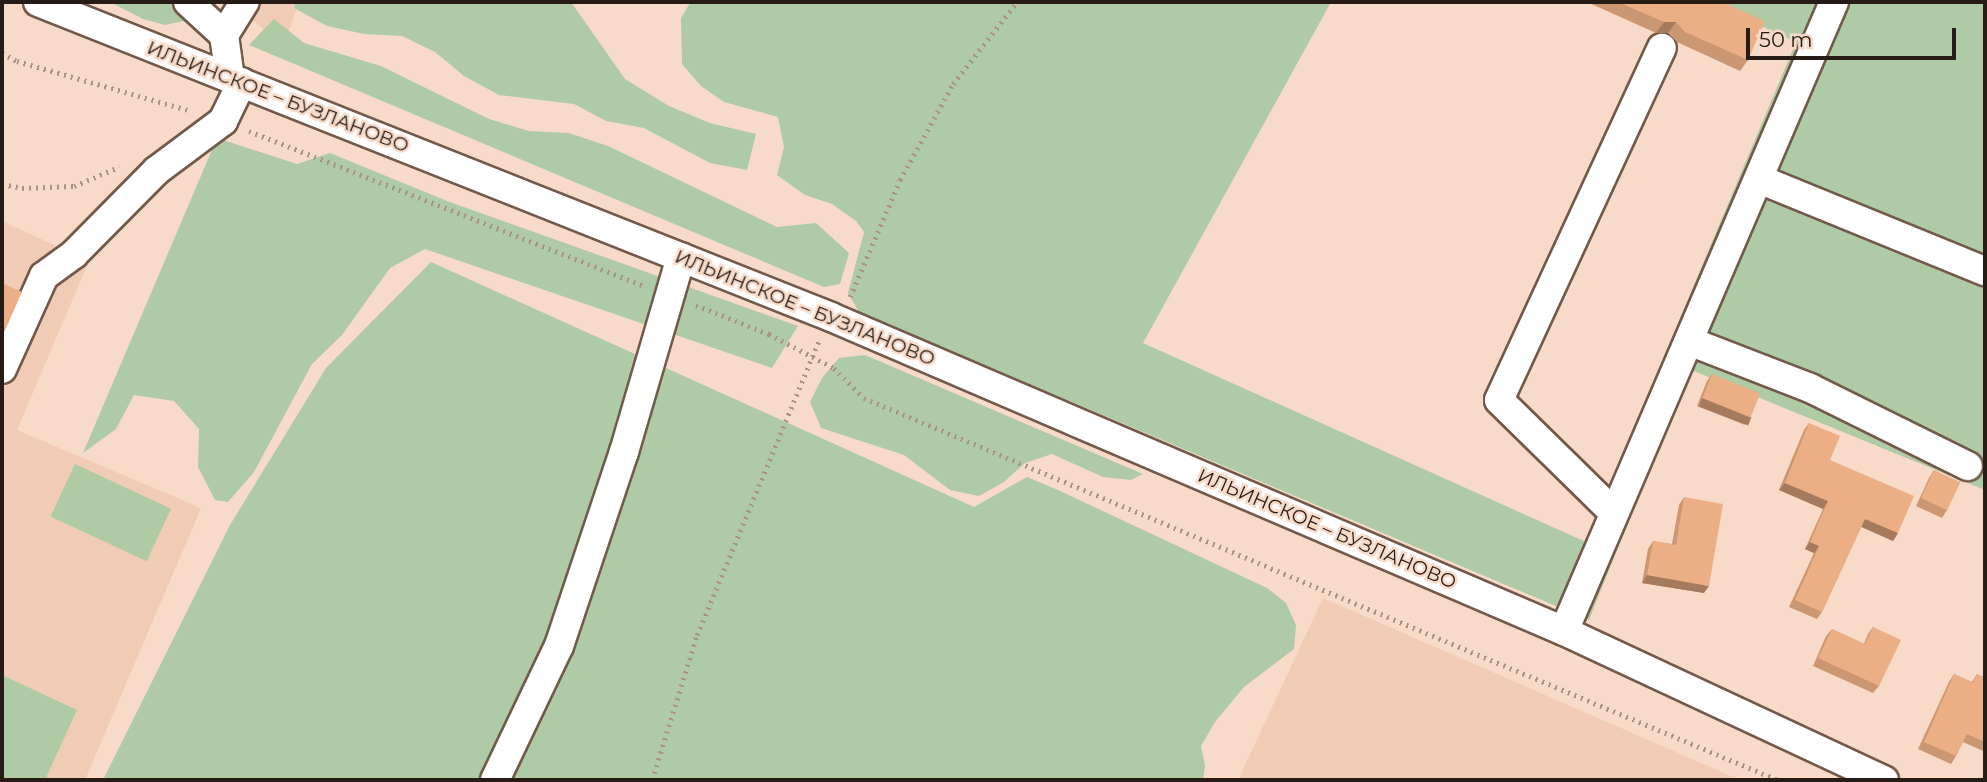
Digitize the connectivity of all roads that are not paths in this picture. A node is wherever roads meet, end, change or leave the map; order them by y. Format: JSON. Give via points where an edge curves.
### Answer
{"nodes":[{"id":1,"x":38,"y":2,"type":"edge"},
{"id":2,"x":188,"y":2,"type":"edge"},
{"id":3,"x":245,"y":2,"type":"edge"},
{"id":4,"x":1834,"y":2,"type":"edge"},
{"id":5,"x":224,"y":35,"type":"junction"},
{"id":6,"x":1662,"y":48,"type":"dead end"},
{"id":7,"x":236,"y":80,"type":"junction"},
{"id":8,"x":1759,"y":179,"type":"junction"},
{"id":9,"x":681,"y":257,"type":"junction"},
{"id":10,"x":1985,"y":271,"type":"edge"},
{"id":11,"x":1689,"y":341,"type":"junction"},
{"id":12,"x":2,"y":369,"type":"edge"},
{"id":13,"x":1968,"y":466,"type":"dead end"},
{"id":14,"x":1614,"y":513,"type":"junction"},
{"id":15,"x":1564,"y":631,"type":"junction"},
{"id":16,"x":495,"y":780,"type":"edge"},
{"id":17,"x":1884,"y":780,"type":"edge"}],
"edges":[{"from":1,"to":7,"type":"street","name":"ИЛЬИНСКОЕ – БУЗЛАНОВО"},
{"from":2,"to":5,"type":"street"},
{"from":3,"to":5,"type":"street"},
{"from":4,"to":8,"type":"street"},
{"from":5,"to":7,"type":"street"},
{"from":6,"to":14,"type":"street","via":[[1499,400]]},
{"from":7,"to":9,"type":"street","name":"ИЛЬИНСКОЕ – БУЗЛАНОВО"},
{"from":7,"to":12,"type":"street","via":[[223,121],[156,171],[74,254],[44,276]]},
{"from":8,"to":10,"type":"street"},
{"from":8,"to":11,"type":"street"},
{"from":9,"to":15,"type":"street","name":"ИЛЬИНСКОЕ – БУЗЛАНОВО"},
{"from":9,"to":16,"type":"street","via":[[624,452],[559,646]]},
{"from":11,"to":13,"type":"street","via":[[1810,388]]},
{"from":11,"to":14,"type":"street"},
{"from":14,"to":15,"type":"street"},
{"from":15,"to":17,"type":"street","name":"ИЛЬИНСКОЕ – БУЗЛАНОВО"}]}
